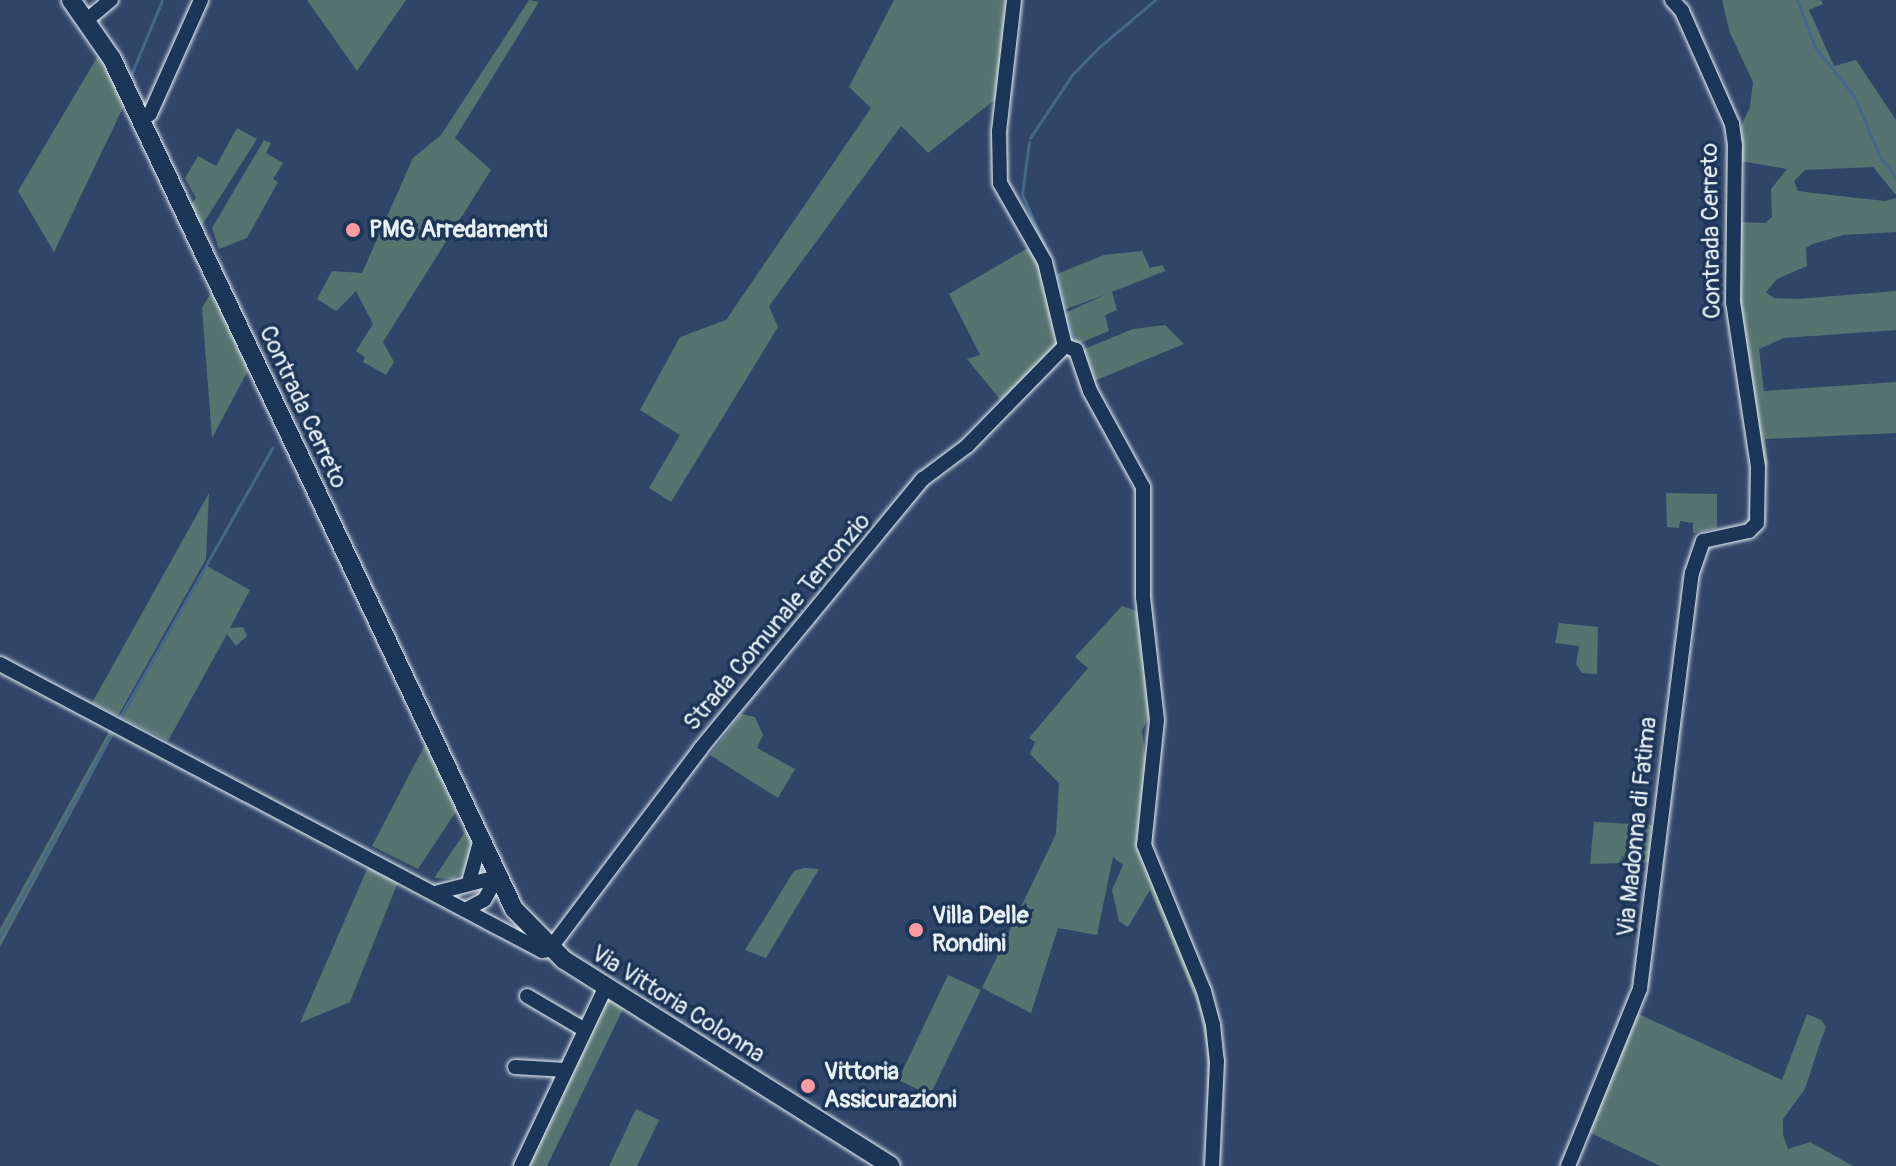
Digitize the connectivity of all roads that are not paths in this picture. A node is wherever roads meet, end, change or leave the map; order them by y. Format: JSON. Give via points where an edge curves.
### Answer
{"nodes":[{"id":1,"x":71,"y":0,"type":"edge"},
{"id":2,"x":111,"y":0,"type":"edge"},
{"id":3,"x":201,"y":0,"type":"edge"},
{"id":4,"x":1014,"y":0,"type":"edge"},
{"id":5,"x":1672,"y":0,"type":"edge"},
{"id":6,"x":88,"y":19,"type":"junction"},
{"id":7,"x":141,"y":119,"type":"junction"},
{"id":8,"x":1065,"y":346,"type":"junction"},
{"id":9,"x":1757,"y":523,"type":"joint"},
{"id":10,"x":0,"y":664,"type":"edge"},
{"id":11,"x":480,"y":842,"type":"junction"},
{"id":12,"x":497,"y":877,"type":"junction"},
{"id":13,"x":469,"y":882,"type":"junction"},
{"id":14,"x":435,"y":893,"type":"junction"},
{"id":15,"x":467,"y":909,"type":"junction"},
{"id":16,"x":549,"y":950,"type":"junction"},
{"id":17,"x":605,"y":988,"type":"junction"},
{"id":18,"x":527,"y":996,"type":"dead end"},
{"id":19,"x":585,"y":1030,"type":"junction"},
{"id":20,"x":515,"y":1067,"type":"dead end"},
{"id":21,"x":566,"y":1070,"type":"junction"},
{"id":22,"x":521,"y":1166,"type":"edge"},
{"id":23,"x":891,"y":1166,"type":"edge"},
{"id":24,"x":1212,"y":1166,"type":"edge"},
{"id":25,"x":1568,"y":1166,"type":"edge"}],
"edges":[{"from":1,"to":6,"type":"main road","name":"Contrada Cerreto"},
{"from":2,"to":6,"type":"street"},
{"from":3,"to":7,"type":"street","via":[[150,114]]},
{"from":4,"to":8,"type":"street","via":[[997,166],[1000,183],[1045,262]]},
{"from":5,"to":9,"type":"street","name":"Contrada Cerreto","via":[[1682,11],[1732,124],[1733,302],[1758,467]]},
{"from":6,"to":7,"type":"main road","name":"Contrada Cerreto"},
{"from":7,"to":11,"type":"main road","name":"Contrada Cerreto"},
{"from":8,"to":16,"type":"street","name":"Strada Comunale Terronzio","via":[[967,446],[923,479],[701,748]]},
{"from":8,"to":24,"type":"street","via":[[1076,350],[1090,391],[1143,487],[1143,597],[1157,720],[1144,845],[1213,1025],[1217,1061]]},
{"from":9,"to":25,"type":"street","name":"Via Madonna di Fatima","via":[[1749,531],[1703,541],[1692,573],[1640,989]]},
{"from":10,"to":14,"type":"street"},
{"from":11,"to":12,"type":"main road","name":"Via Vittoria Colonna"},
{"from":11,"to":13,"type":"street"},
{"from":12,"to":13,"type":"street"},
{"from":12,"to":15,"type":"street","via":[[484,900]]},
{"from":12,"to":16,"type":"main road","name":"Via Vittoria Colonna","via":[[514,909]]},
{"from":13,"to":14,"type":"street"},
{"from":14,"to":15,"type":"street"},
{"from":15,"to":16,"type":"street","via":[[542,951]]},
{"from":16,"to":17,"type":"main road","name":"Via Vittoria Colonna"},
{"from":17,"to":19,"type":"street"},
{"from":17,"to":23,"type":"main road","name":"Via Vittoria Colonna"},
{"from":18,"to":19,"type":"street"},
{"from":19,"to":21,"type":"street"},
{"from":20,"to":21,"type":"street"},
{"from":21,"to":22,"type":"street"}]}
